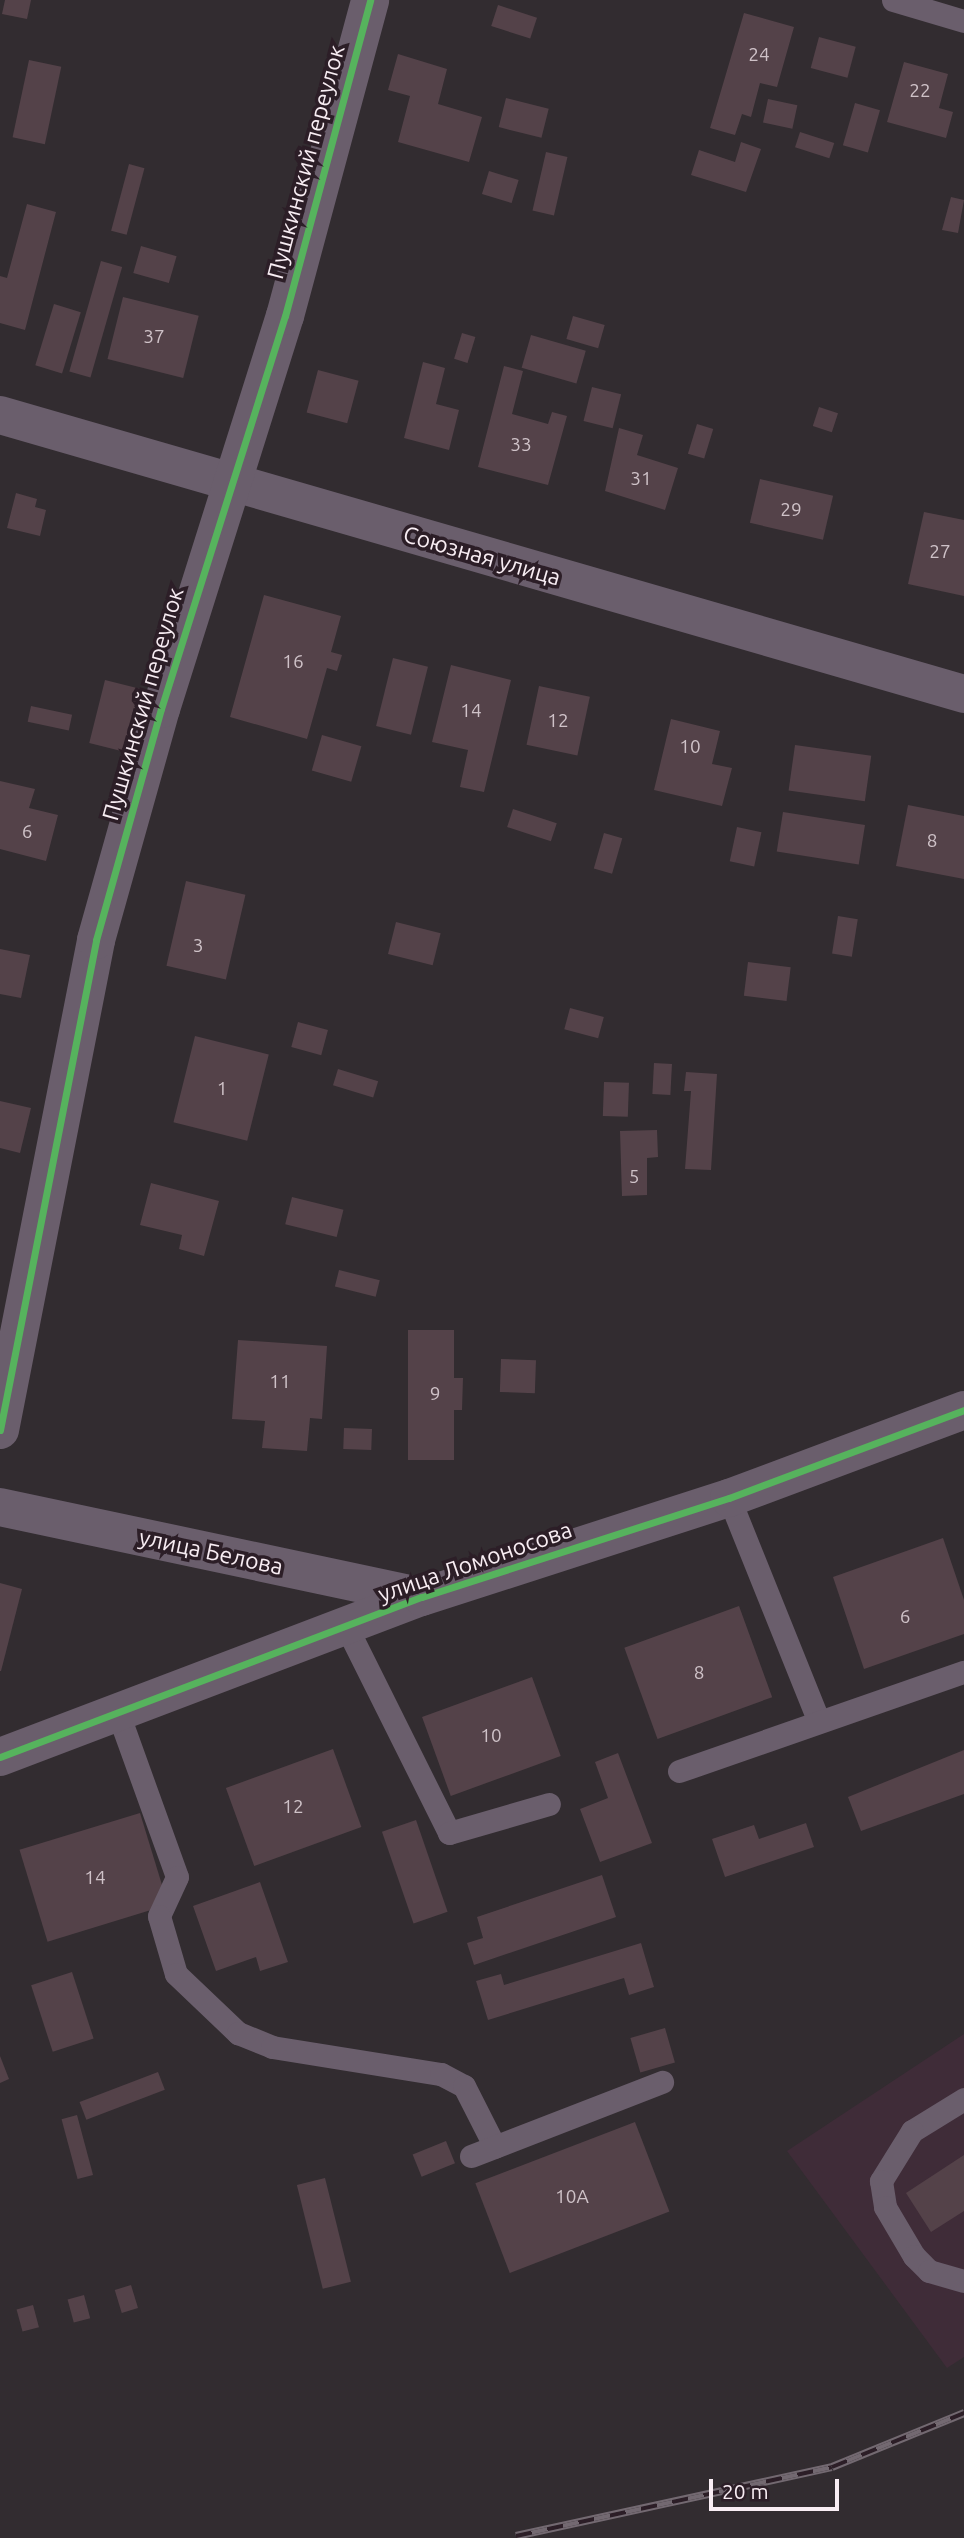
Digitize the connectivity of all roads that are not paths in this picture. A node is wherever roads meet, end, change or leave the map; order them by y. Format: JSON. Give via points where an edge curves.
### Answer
{"nodes":[{"id":1,"x":370,"y":0,"type":"edge"},
{"id":2,"x":893,"y":0,"type":"edge"},
{"id":3,"x":964,"y":21,"type":"edge"},
{"id":4,"x":0,"y":415,"type":"edge"},
{"id":5,"x":230,"y":483,"type":"junction"},
{"id":6,"x":964,"y":694,"type":"edge"},
{"id":7,"x":964,"y":1410,"type":"edge"},
{"id":8,"x":0,"y":1430,"type":"edge"},
{"id":9,"x":729,"y":1498,"type":"junction"},
{"id":10,"x":0,"y":1507,"type":"edge"},
{"id":11,"x":422,"y":1597,"type":"junction"},
{"id":12,"x":347,"y":1628,"type":"junction"},
{"id":13,"x":964,"y":1672,"type":"edge"},
{"id":14,"x":118,"y":1713,"type":"junction"},
{"id":15,"x":819,"y":1722,"type":"junction"},
{"id":16,"x":0,"y":1757,"type":"edge"},
{"id":17,"x":679,"y":1772,"type":"dead end"},
{"id":18,"x":549,"y":1804,"type":"dead end"},
{"id":19,"x":662,"y":2082,"type":"dead end"},
{"id":20,"x":964,"y":2099,"type":"edge"},
{"id":21,"x":495,"y":2147,"type":"junction"},
{"id":22,"x":471,"y":2156,"type":"dead end"},
{"id":23,"x":964,"y":2281,"type":"edge"}],
"edges":[{"from":1,"to":5,"type":"street","name":"Пушкинский переулок","via":[[285,316]]},
{"from":2,"to":3,"type":"lane"},
{"from":4,"to":5,"type":"street","name":"Союзная улица"},
{"from":5,"to":6,"type":"street","name":"Союзная улица"},
{"from":5,"to":8,"type":"street","name":"Пушкинский переулок","via":[[96,940]]},
{"from":7,"to":9,"type":"street","name":"улица Ломоносова"},
{"from":9,"to":11,"type":"street","name":"улица Ломоносова"},
{"from":9,"to":15,"type":"lane"},
{"from":10,"to":11,"type":"street","name":"улица Белова"},
{"from":11,"to":12,"type":"street","name":"улица Ломоносова"},
{"from":12,"to":14,"type":"street","name":"улица Ломоносова"},
{"from":12,"to":18,"type":"lane","via":[[449,1833]]},
{"from":13,"to":15,"type":"lane"},
{"from":14,"to":16,"type":"street","name":"улица Ломоносова"},
{"from":14,"to":21,"type":"lane","via":[[177,1877],[159,1916],[176,1974],[238,2033],[272,2047],[441,2074],[464,2086]]},
{"from":15,"to":17,"type":"lane"},
{"from":19,"to":21,"type":"lane"},
{"from":20,"to":23,"type":"lane","via":[[912,2131],[881,2181],[885,2207],[914,2256],[929,2271]]},
{"from":21,"to":22,"type":"lane"}]}
